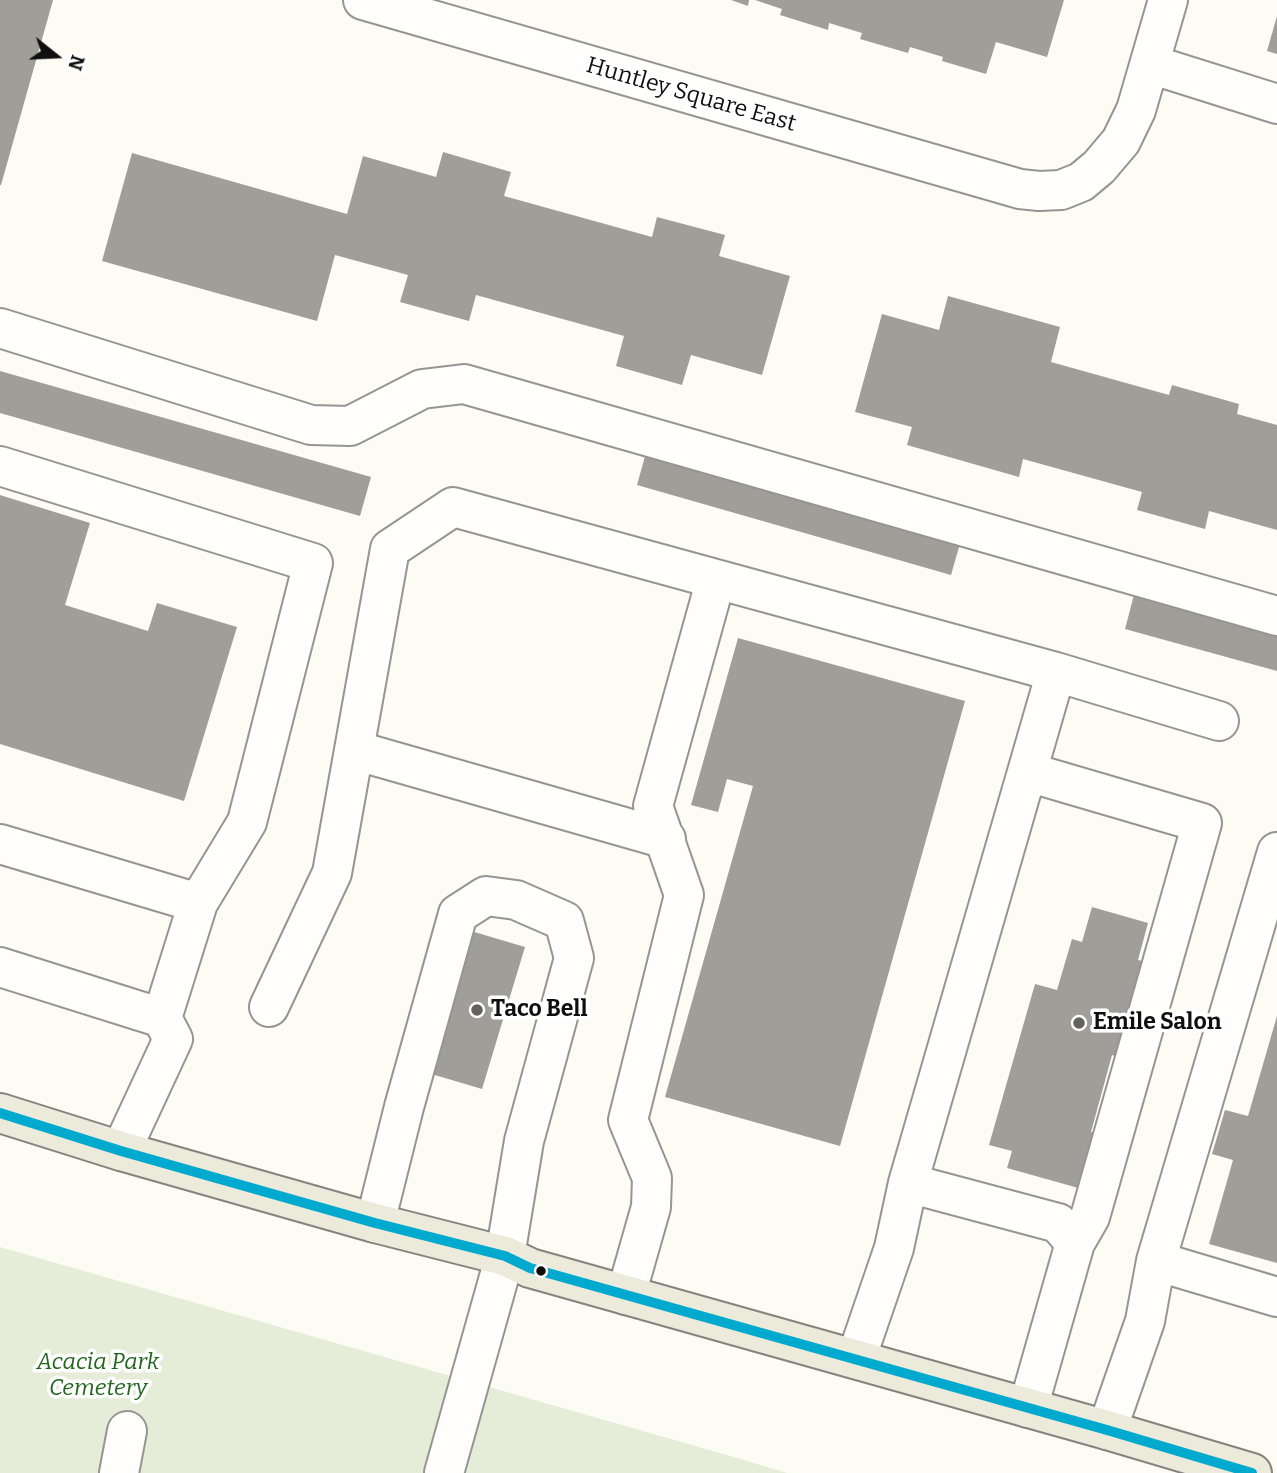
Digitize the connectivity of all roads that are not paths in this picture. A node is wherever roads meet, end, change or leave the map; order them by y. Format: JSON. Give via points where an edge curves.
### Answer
{"nodes":[{"id":1,"x":363,"y":0,"type":"edge"},
{"id":2,"x":1168,"y":0,"type":"edge"},
{"id":3,"x":461,"y":14,"type":"edge"},
{"id":4,"x":1150,"y":64,"type":"junction"},
{"id":5,"x":1277,"y":104,"type":"edge"},
{"id":6,"x":0,"y":328,"type":"edge"},
{"id":7,"x":0,"y":466,"type":"edge"},
{"id":8,"x":716,"y":579,"type":"junction"},
{"id":9,"x":1277,"y":616,"type":"edge"},
{"id":10,"x":1056,"y":671,"type":"junction"},
{"id":11,"x":1219,"y":721,"type":"dead end"},
{"id":12,"x":354,"y":750,"type":"junction"},
{"id":13,"x":1028,"y":772,"type":"junction"},
{"id":14,"x":666,"y":839,"type":"junction"},
{"id":15,"x":0,"y":844,"type":"edge"},
{"id":16,"x":1277,"y":852,"type":"edge"},
{"id":17,"x":198,"y":903,"type":"junction"},
{"id":18,"x":0,"y":967,"type":"edge"},
{"id":19,"x":269,"y":1007,"type":"dead end"},
{"id":20,"x":162,"y":1018,"type":"junction"},
{"id":21,"x":0,"y":1113,"type":"edge"},
{"id":22,"x":121,"y":1151,"type":"junction"},
{"id":23,"x":908,"y":1182,"type":"junction"},
{"id":24,"x":374,"y":1223,"type":"junction"},
{"id":25,"x":1075,"y":1242,"type":"junction"},
{"id":26,"x":505,"y":1256,"type":"junction"},
{"id":27,"x":1156,"y":1261,"type":"junction"},
{"id":28,"x":626,"y":1295,"type":"junction"},
{"id":29,"x":1277,"y":1297,"type":"edge"},
{"id":30,"x":856,"y":1359,"type":"junction"},
{"id":31,"x":1028,"y":1408,"type":"junction"},
{"id":32,"x":1107,"y":1430,"type":"junction"},
{"id":33,"x":127,"y":1431,"type":"dead end"},
{"id":34,"x":119,"y":1473,"type":"edge"},
{"id":35,"x":444,"y":1473,"type":"edge"},
{"id":36,"x":1252,"y":1473,"type":"edge"}],
"edges":[{"from":1,"to":3,"type":"street","name":"Huntley Square East"},
{"from":2,"to":4,"type":"street","name":"Huntley Square East"},
{"from":3,"to":4,"type":"street","name":"Huntley Square East","via":[[1020,189],[1039,191],[1061,190],[1081,182],[1099,167],[1121,141]]},
{"from":4,"to":5,"type":"street"},
{"from":6,"to":9,"type":"street","via":[[311,425],[350,426],[422,389],[464,384]]},
{"from":7,"to":17,"type":"street","via":[[313,563],[247,822]]},
{"from":8,"to":10,"type":"street"},
{"from":8,"to":12,"type":"street","via":[[453,507],[390,549]]},
{"from":8,"to":14,"type":"street","via":[[653,806]]},
{"from":10,"to":11,"type":"street"},
{"from":10,"to":13,"type":"street"},
{"from":12,"to":14,"type":"street"},
{"from":12,"to":19,"type":"street","via":[[332,873]]},
{"from":13,"to":23,"type":"street"},
{"from":13,"to":25,"type":"street","via":[[1202,823],[1090,1217]]},
{"from":14,"to":28,"type":"street","via":[[684,895],[628,1120],[652,1178],[651,1207]]},
{"from":15,"to":17,"type":"street"},
{"from":16,"to":27,"type":"street"},
{"from":17,"to":20,"type":"street"},
{"from":18,"to":20,"type":"street"},
{"from":20,"to":22,"type":"street","via":[[173,1039]]},
{"from":21,"to":22,"type":"main road"},
{"from":22,"to":24,"type":"main road"},
{"from":23,"to":25,"type":"street","via":[[1058,1223]]},
{"from":23,"to":30,"type":"street","via":[[894,1248]]},
{"from":24,"to":26,"type":"main road"},
{"from":24,"to":26,"type":"street","via":[[458,914],[486,896],[516,900],[564,921],[574,958],[524,1141]]},
{"from":25,"to":31,"type":"street"},
{"from":26,"to":28,"type":"main road","via":[[530,1268]]},
{"from":26,"to":35,"type":"street"},
{"from":27,"to":29,"type":"street"},
{"from":27,"to":32,"type":"street","via":[[1145,1321]]},
{"from":28,"to":30,"type":"main road"},
{"from":30,"to":31,"type":"main road"},
{"from":31,"to":32,"type":"main road"},
{"from":32,"to":36,"type":"main road"},
{"from":33,"to":34,"type":"street"}]}
